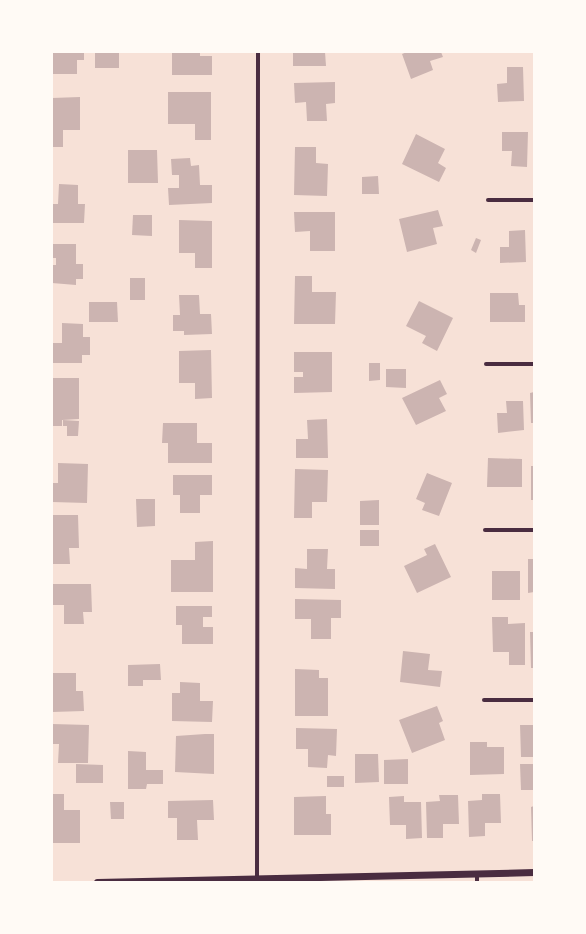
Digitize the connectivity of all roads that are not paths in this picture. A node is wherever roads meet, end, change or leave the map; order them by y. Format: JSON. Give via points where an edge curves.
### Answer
{"nodes":[{"id":1,"x":258,"y":52,"type":"edge"},
{"id":2,"x":488,"y":200,"type":"dead end"},
{"id":3,"x":534,"y":200,"type":"edge"},
{"id":4,"x":486,"y":364,"type":"dead end"},
{"id":5,"x":534,"y":364,"type":"edge"},
{"id":6,"x":484,"y":530,"type":"dead end"},
{"id":7,"x":534,"y":530,"type":"edge"},
{"id":8,"x":484,"y":700,"type":"dead end"},
{"id":9,"x":534,"y":700,"type":"edge"},
{"id":10,"x":534,"y":872,"type":"edge"},
{"id":11,"x":477,"y":873,"type":"junction"},
{"id":12,"x":257,"y":880,"type":"edge"},
{"id":13,"x":97,"y":882,"type":"edge"},
{"id":14,"x":477,"y":882,"type":"edge"}],
"edges":[{"from":1,"to":12,"type":"street"},
{"from":2,"to":3,"type":"street"},
{"from":4,"to":5,"type":"street"},
{"from":6,"to":7,"type":"street"},
{"from":8,"to":9,"type":"street"},
{"from":10,"to":11,"type":"street"},
{"from":11,"to":12,"type":"street"},
{"from":11,"to":14,"type":"street"},
{"from":12,"to":13,"type":"street"}]}
